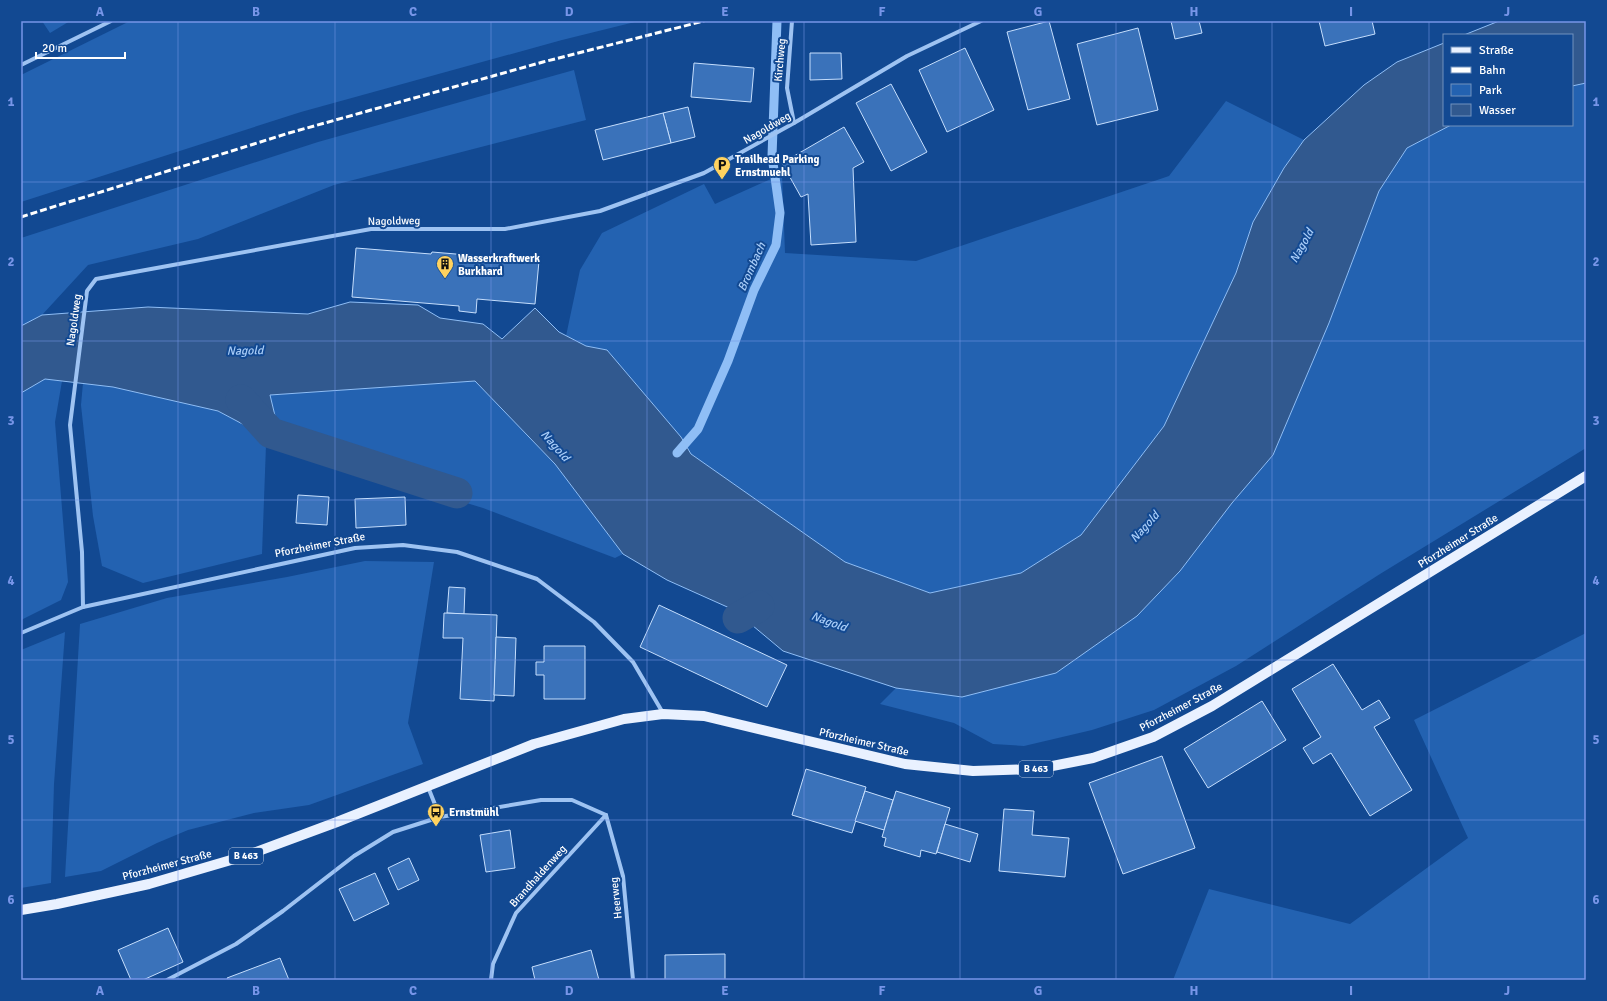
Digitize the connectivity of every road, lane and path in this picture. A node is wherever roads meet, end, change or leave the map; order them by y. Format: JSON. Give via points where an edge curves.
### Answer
{"nodes":[{"id":1,"x":111,"y":21,"type":"edge"},
{"id":2,"x":792,"y":21,"type":"edge"},
{"id":3,"x":981,"y":21,"type":"edge"},
{"id":4,"x":21,"y":65,"type":"edge"},
{"id":5,"x":794,"y":123,"type":"junction"},
{"id":6,"x":1586,"y":476,"type":"edge"},
{"id":7,"x":83,"y":607,"type":"junction"},
{"id":8,"x":21,"y":633,"type":"edge"},
{"id":9,"x":663,"y":714,"type":"junction"},
{"id":10,"x":427,"y":786,"type":"junction"},
{"id":11,"x":606,"y":815,"type":"junction"},
{"id":12,"x":440,"y":816,"type":"junction"},
{"id":13,"x":21,"y":910,"type":"edge"},
{"id":14,"x":167,"y":980,"type":"edge"},
{"id":15,"x":491,"y":980,"type":"edge"},
{"id":16,"x":633,"y":980,"type":"edge"}],
"edges":[{"from":1,"to":4,"type":"street"},
{"from":2,"to":5,"type":"street","name":"Kirchweg","via":[[786,88]]},
{"from":3,"to":5,"type":"street","name":"Nagoldweg","via":[[907,56]]},
{"from":5,"to":7,"type":"street","name":"Nagoldweg","via":[[704,173],[600,211],[504,229],[371,229],[96,279],[87,292],[70,426],[82,552]]},
{"from":6,"to":9,"type":"main road","name":"Pforzheimer Straße","number":"B 463","via":[[1212,706],[1153,737],[1093,758],[1037,769],[973,771],[913,765],[704,716]]},
{"from":7,"to":8,"type":"street","name":"Pforzheimer Straße"},
{"from":7,"to":9,"type":"street","name":"Pforzheimer Straße","via":[[355,548],[403,545],[457,552],[537,579],[594,622],[633,662]]},
{"from":9,"to":10,"type":"main road","name":"Pforzheimer Straße","number":"B 463","via":[[624,719],[534,744]]},
{"from":10,"to":12,"type":"street"},
{"from":10,"to":13,"type":"main road","name":"Pforzheimer Straße","number":"B 463","via":[[248,855],[149,884]]},
{"from":11,"to":12,"type":"street","via":[[572,800],[541,800]]},
{"from":11,"to":15,"type":"street","name":"Brandhaldenweg","via":[[516,913],[493,964]]},
{"from":11,"to":16,"type":"street","name":"Heerweg","via":[[623,876]]},
{"from":12,"to":14,"type":"street","via":[[393,832],[354,856],[236,944]]}]}
